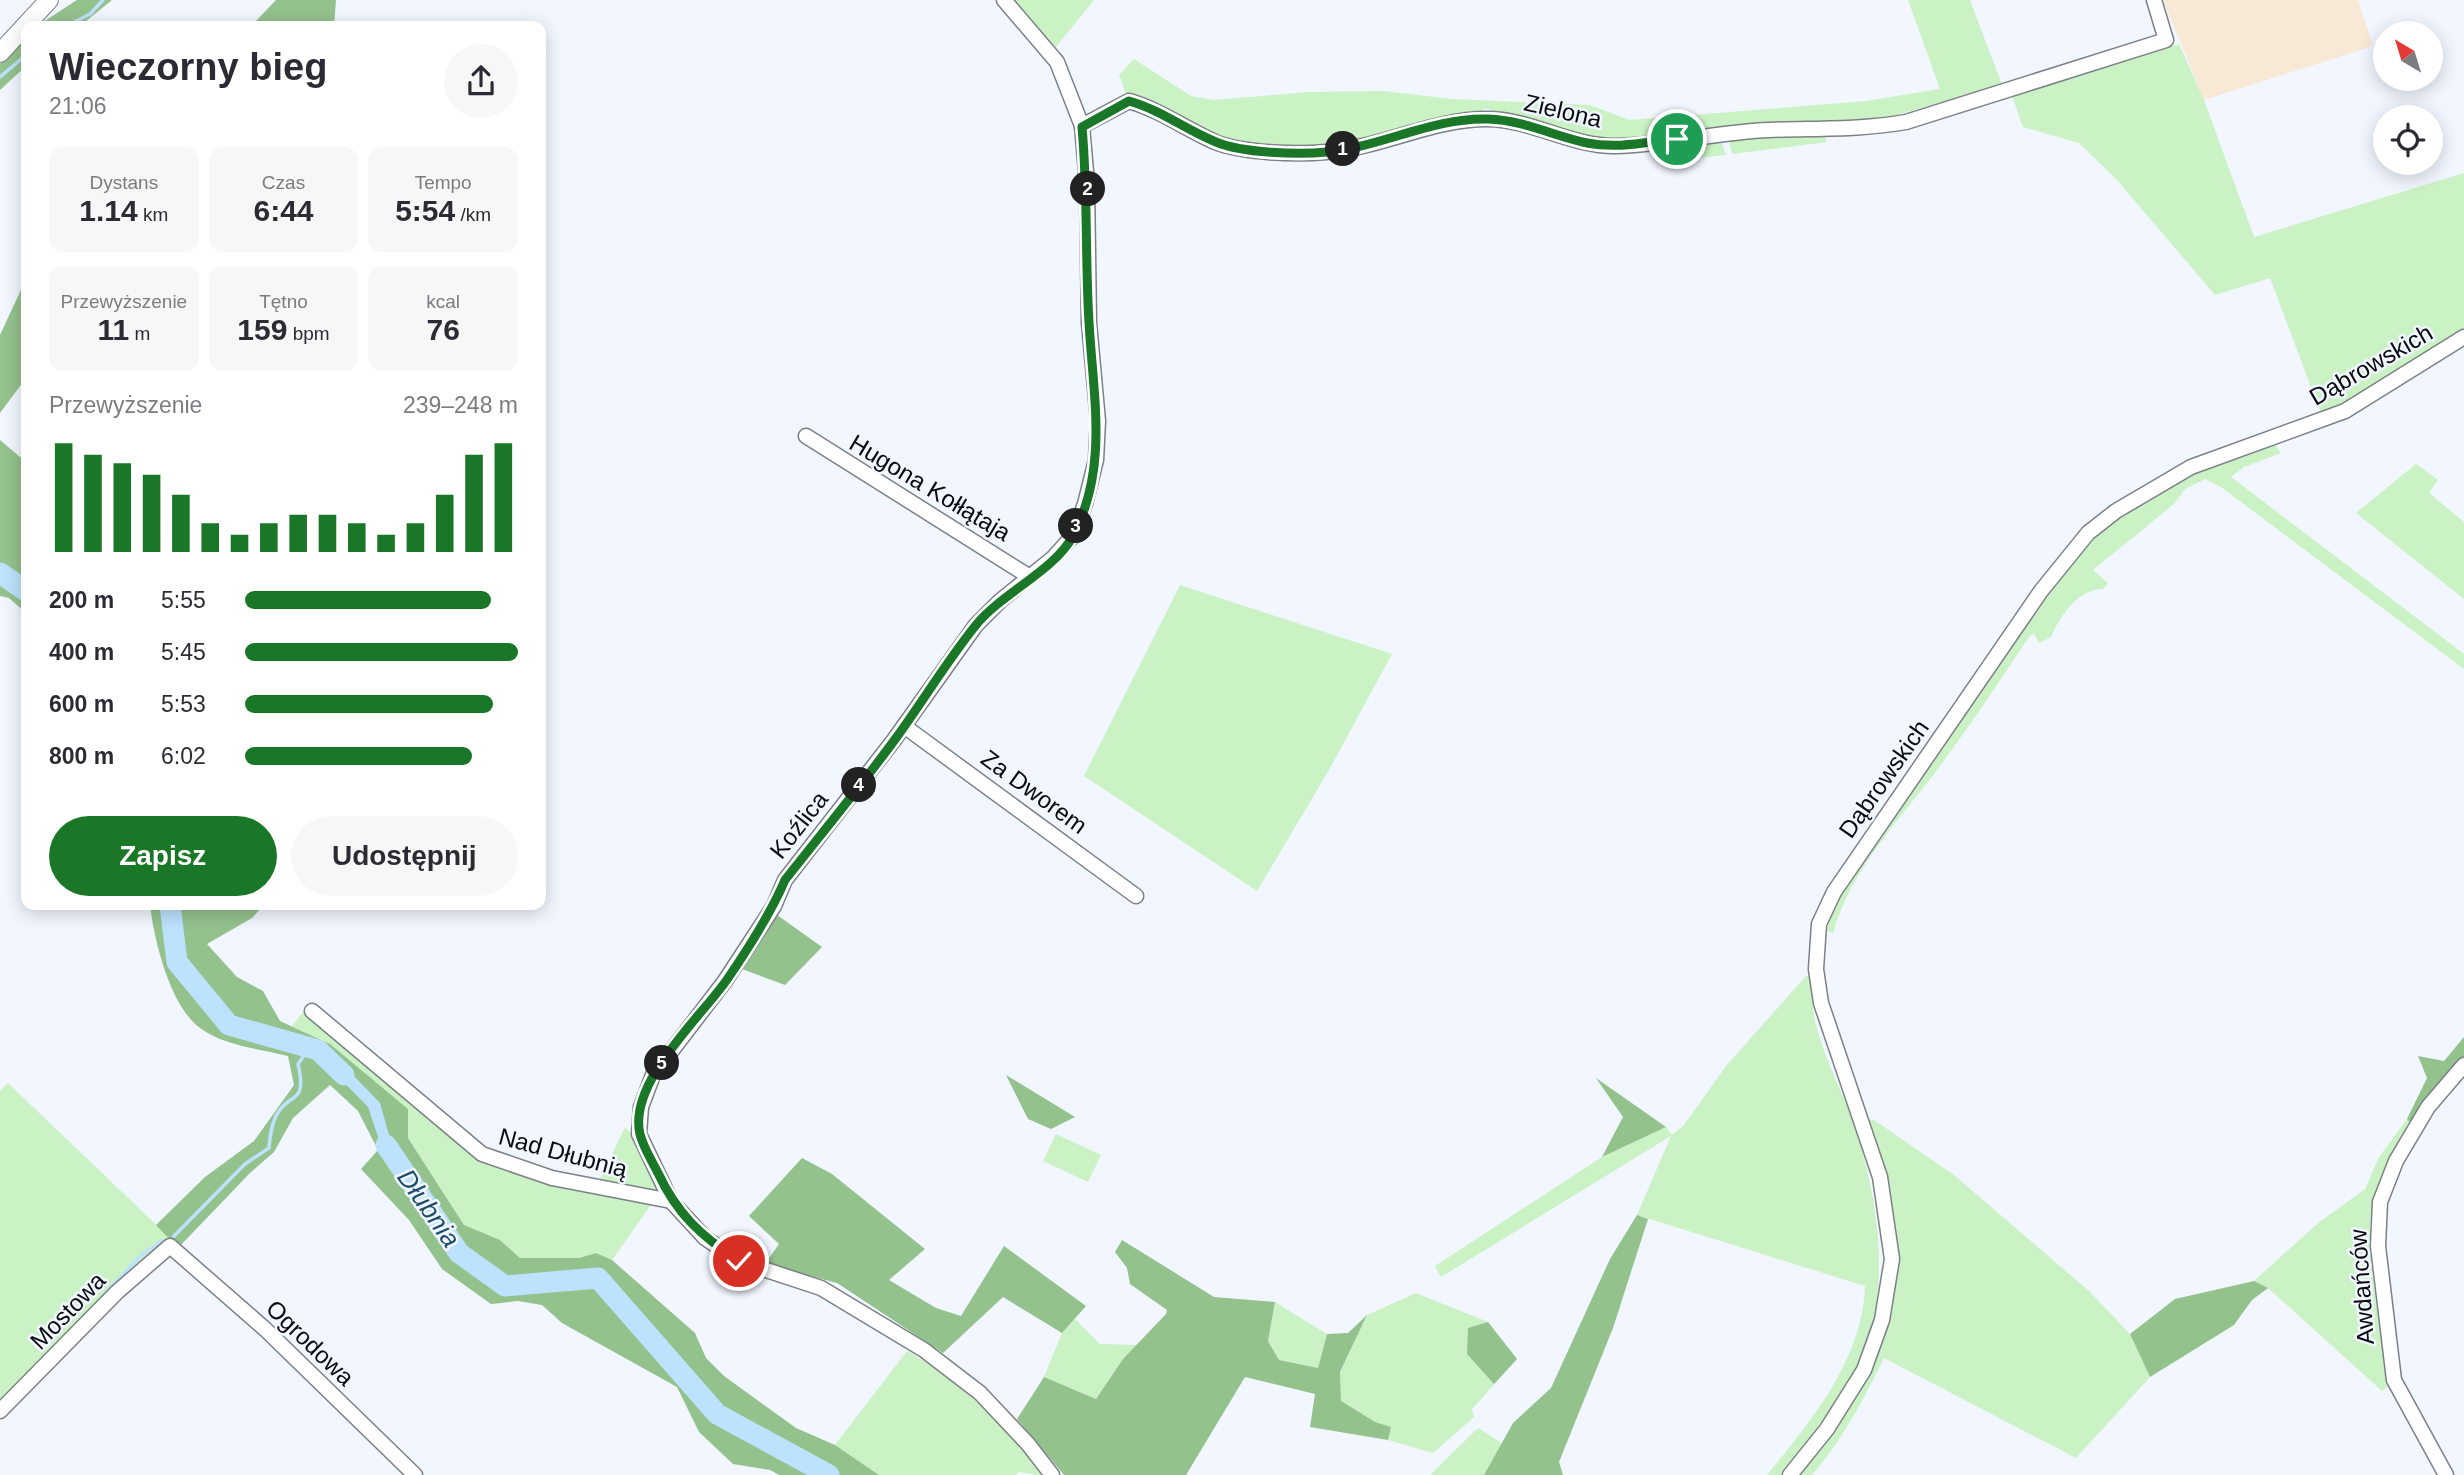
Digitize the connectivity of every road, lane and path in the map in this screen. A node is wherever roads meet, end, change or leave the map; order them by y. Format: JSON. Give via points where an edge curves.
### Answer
{"nodes":[{"id":1,"x":49,"y":0,"type":"edge"},
{"id":2,"x":1004,"y":0,"type":"edge"},
{"id":3,"x":2154,"y":0,"type":"edge"},
{"id":4,"x":30,"y":21,"type":"edge"},
{"id":5,"x":21,"y":30,"type":"edge"},
{"id":6,"x":0,"y":53,"type":"edge"},
{"id":7,"x":1082,"y":127,"type":"junction"},
{"id":8,"x":2464,"y":337,"type":"edge"},
{"id":9,"x":806,"y":436,"type":"dead end"},
{"id":10,"x":1030,"y":577,"type":"junction"},
{"id":11,"x":904,"y":726,"type":"junction"},
{"id":12,"x":1136,"y":896,"type":"dead end"},
{"id":13,"x":312,"y":1011,"type":"dead end"},
{"id":14,"x":2464,"y":1065,"type":"edge"},
{"id":15,"x":671,"y":1201,"type":"junction"},
{"id":16,"x":170,"y":1245,"type":"joint"},
{"id":17,"x":0,"y":1411,"type":"edge"},
{"id":18,"x":415,"y":1475,"type":"edge"},
{"id":19,"x":1052,"y":1475,"type":"edge"},
{"id":20,"x":1790,"y":1475,"type":"edge"},
{"id":21,"x":2446,"y":1475,"type":"edge"}],
"edges":[{"from":1,"to":4,"type":"street"},
{"from":2,"to":7,"type":"street","name":"Koźlica","via":[[1057,62]]},
{"from":3,"to":7,"type":"street","name":"Zielona","via":[[2166,40],[1906,121],[1844,130],[1769,130],[1615,146],[1487,119],[1326,152],[1256,150],[1218,143],[1129,101]]},
{"from":5,"to":6,"type":"street"},
{"from":7,"to":10,"type":"street","name":"Koźlica","via":[[1089,323],[1098,421],[1096,460],[1072,537]]},
{"from":8,"to":20,"type":"street","name":"Dąbrowskich","via":[[2346,411],[2191,467],[2088,533],[2041,591],[1834,892],[1819,924],[1816,970],[1821,1003],[1880,1177],[1892,1259],[1882,1320],[1864,1370],[1827,1429]]},
{"from":9,"to":10,"type":"street","name":"Hugona Kołłątaja"},
{"from":10,"to":11,"type":"street","name":"Koźlica","via":[[976,625]]},
{"from":11,"to":12,"type":"street","name":"Za Dworem"},
{"from":11,"to":15,"type":"street","name":"Koźlica","via":[[785,880],[774,906],[725,981],[653,1075],[641,1107],[639,1134]]},
{"from":13,"to":15,"type":"street","name":"Nad Dłubnią","via":[[482,1154],[552,1178]]},
{"from":14,"to":21,"type":"street","name":"Awdańców","via":[[2428,1107],[2396,1161],[2380,1202],[2378,1246],[2394,1380]]},
{"from":15,"to":19,"type":"street","via":[[705,1238],[739,1261],[821,1288],[924,1350],[980,1393]]},
{"from":16,"to":17,"type":"street","name":"Mostowa"},
{"from":16,"to":18,"type":"street","name":"Ogrodowa","via":[[265,1329]]}]}
